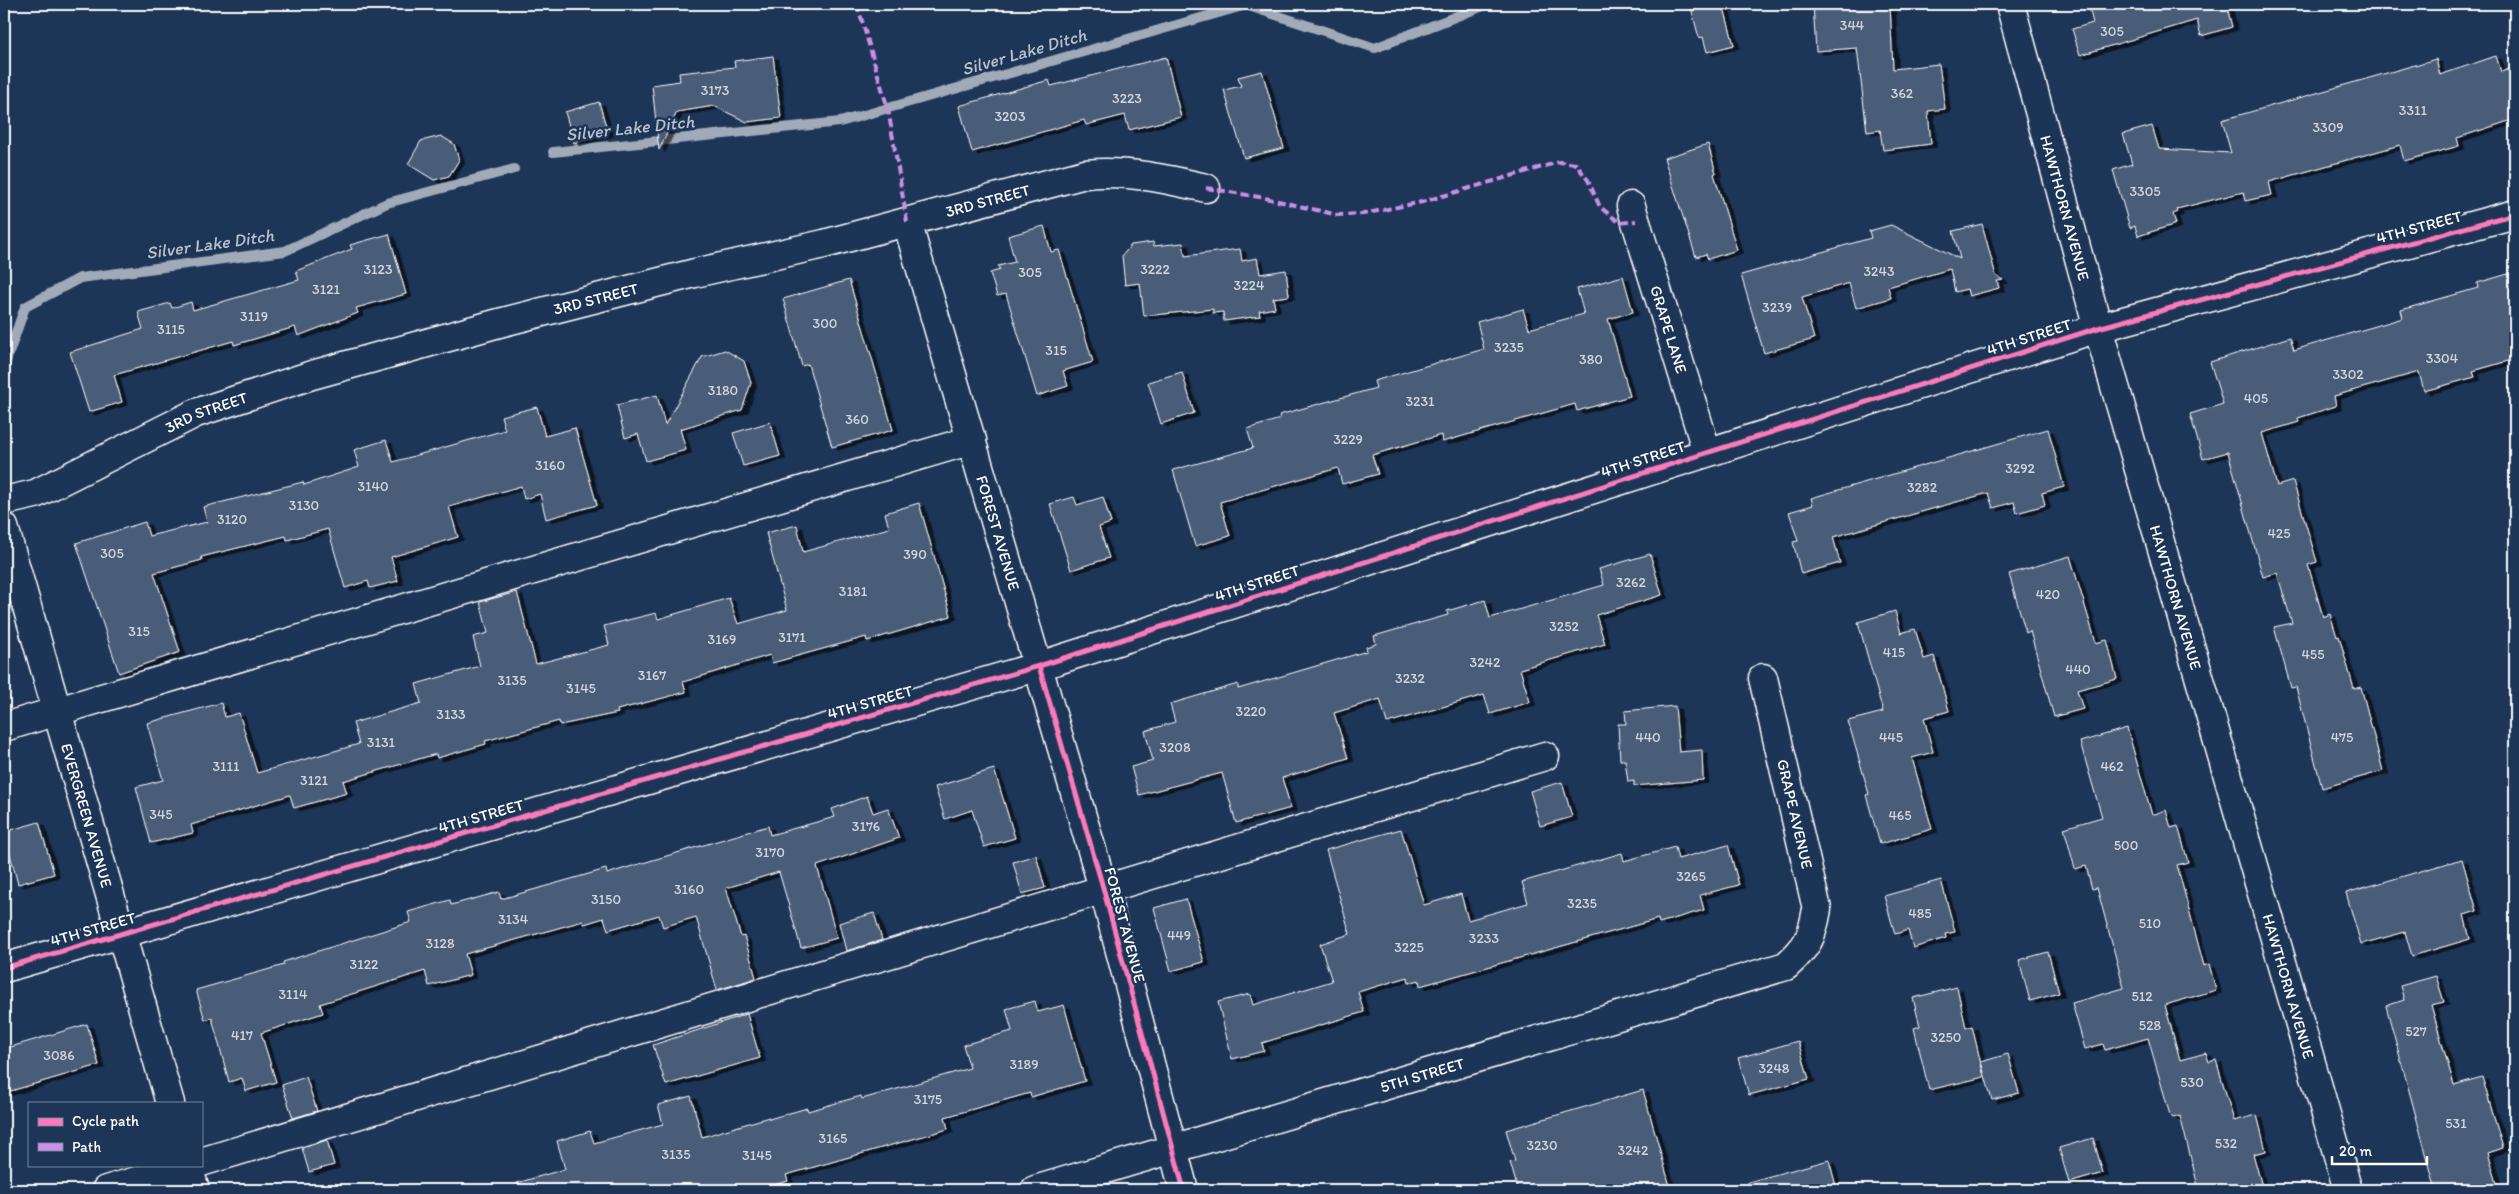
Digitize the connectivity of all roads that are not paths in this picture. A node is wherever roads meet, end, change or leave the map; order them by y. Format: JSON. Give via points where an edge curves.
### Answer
{"nodes":[{"id":1,"x":2010,"y":4,"type":"edge"},
{"id":2,"x":1206,"y":188,"type":"dead end"},
{"id":3,"x":1631,"y":206,"type":"dead end"},
{"id":4,"x":2515,"y":214,"type":"edge"},
{"id":5,"x":907,"y":222,"type":"junction"},
{"id":6,"x":2098,"y":328,"type":"junction"},
{"id":7,"x":972,"y":440,"type":"junction"},
{"id":8,"x":1706,"y":452,"type":"junction"},
{"id":9,"x":4,"y":501,"type":"edge"},
{"id":10,"x":4,"y":527,"type":"edge"},
{"id":11,"x":1039,"y":666,"type":"junction"},
{"id":12,"x":1763,"y":678,"type":"dead end"},
{"id":13,"x":56,"y":712,"type":"junction"},
{"id":14,"x":4,"y":727,"type":"edge"},
{"id":15,"x":1545,"y":756,"type":"dead end"},
{"id":16,"x":1104,"y":891,"type":"junction"},
{"id":17,"x":121,"y":934,"type":"junction"},
{"id":18,"x":1805,"y":949,"type":"joint"},
{"id":19,"x":4,"y":968,"type":"edge"},
{"id":20,"x":170,"y":1102,"type":"edge"},
{"id":21,"x":1172,"y":1150,"type":"junction"},
{"id":22,"x":192,"y":1170,"type":"edge"},
{"id":23,"x":106,"y":1190,"type":"edge"},
{"id":24,"x":1035,"y":1190,"type":"edge"},
{"id":25,"x":1184,"y":1190,"type":"edge"},
{"id":26,"x":2348,"y":1190,"type":"edge"}],
"edges":[{"from":1,"to":6,"type":"street","name":"HAWTHORN AVENUE"},
{"from":2,"to":5,"type":"street","name":"3RD STREET","via":[[1110,172],[1085,174]]},
{"from":3,"to":8,"type":"street","name":"GRAPE LANE"},
{"from":4,"to":6,"type":"street","name":"4TH STREET"},
{"from":5,"to":7,"type":"street","name":"FOREST AVENUE"},
{"from":5,"to":9,"type":"street","name":"3RD STREET","via":[[499,323],[312,375],[196,414],[35,494]]},
{"from":6,"to":8,"type":"street","name":"4TH STREET"},
{"from":6,"to":26,"type":"street","name":"HAWTHORN AVENUE"},
{"from":7,"to":11,"type":"street","name":"FOREST AVENUE"},
{"from":7,"to":13,"type":"street"},
{"from":8,"to":11,"type":"street","name":"4TH STREET"},
{"from":10,"to":13,"type":"street","name":"EVERGREEN AVENUE"},
{"from":11,"to":16,"type":"street","name":"FOREST AVENUE"},
{"from":11,"to":17,"type":"street","name":"4TH STREET"},
{"from":12,"to":18,"type":"street","name":"GRAPE AVENUE","via":[[1817,909],[1813,934]]},
{"from":13,"to":14,"type":"street"},
{"from":13,"to":17,"type":"street","name":"EVERGREEN AVENUE"},
{"from":15,"to":16,"type":"street"},
{"from":16,"to":21,"type":"street","name":"FOREST AVENUE"},
{"from":16,"to":22,"type":"street"},
{"from":17,"to":19,"type":"street","name":"4TH STREET"},
{"from":17,"to":20,"type":"street","name":"EVERGREEN AVENUE"},
{"from":18,"to":21,"type":"street","name":"5TH STREET","via":[[1786,966]]},
{"from":21,"to":24,"type":"street","name":"5TH STREET"},
{"from":21,"to":25,"type":"street","name":"FOREST AVENUE"},
{"from":22,"to":23,"type":"street"}]}
